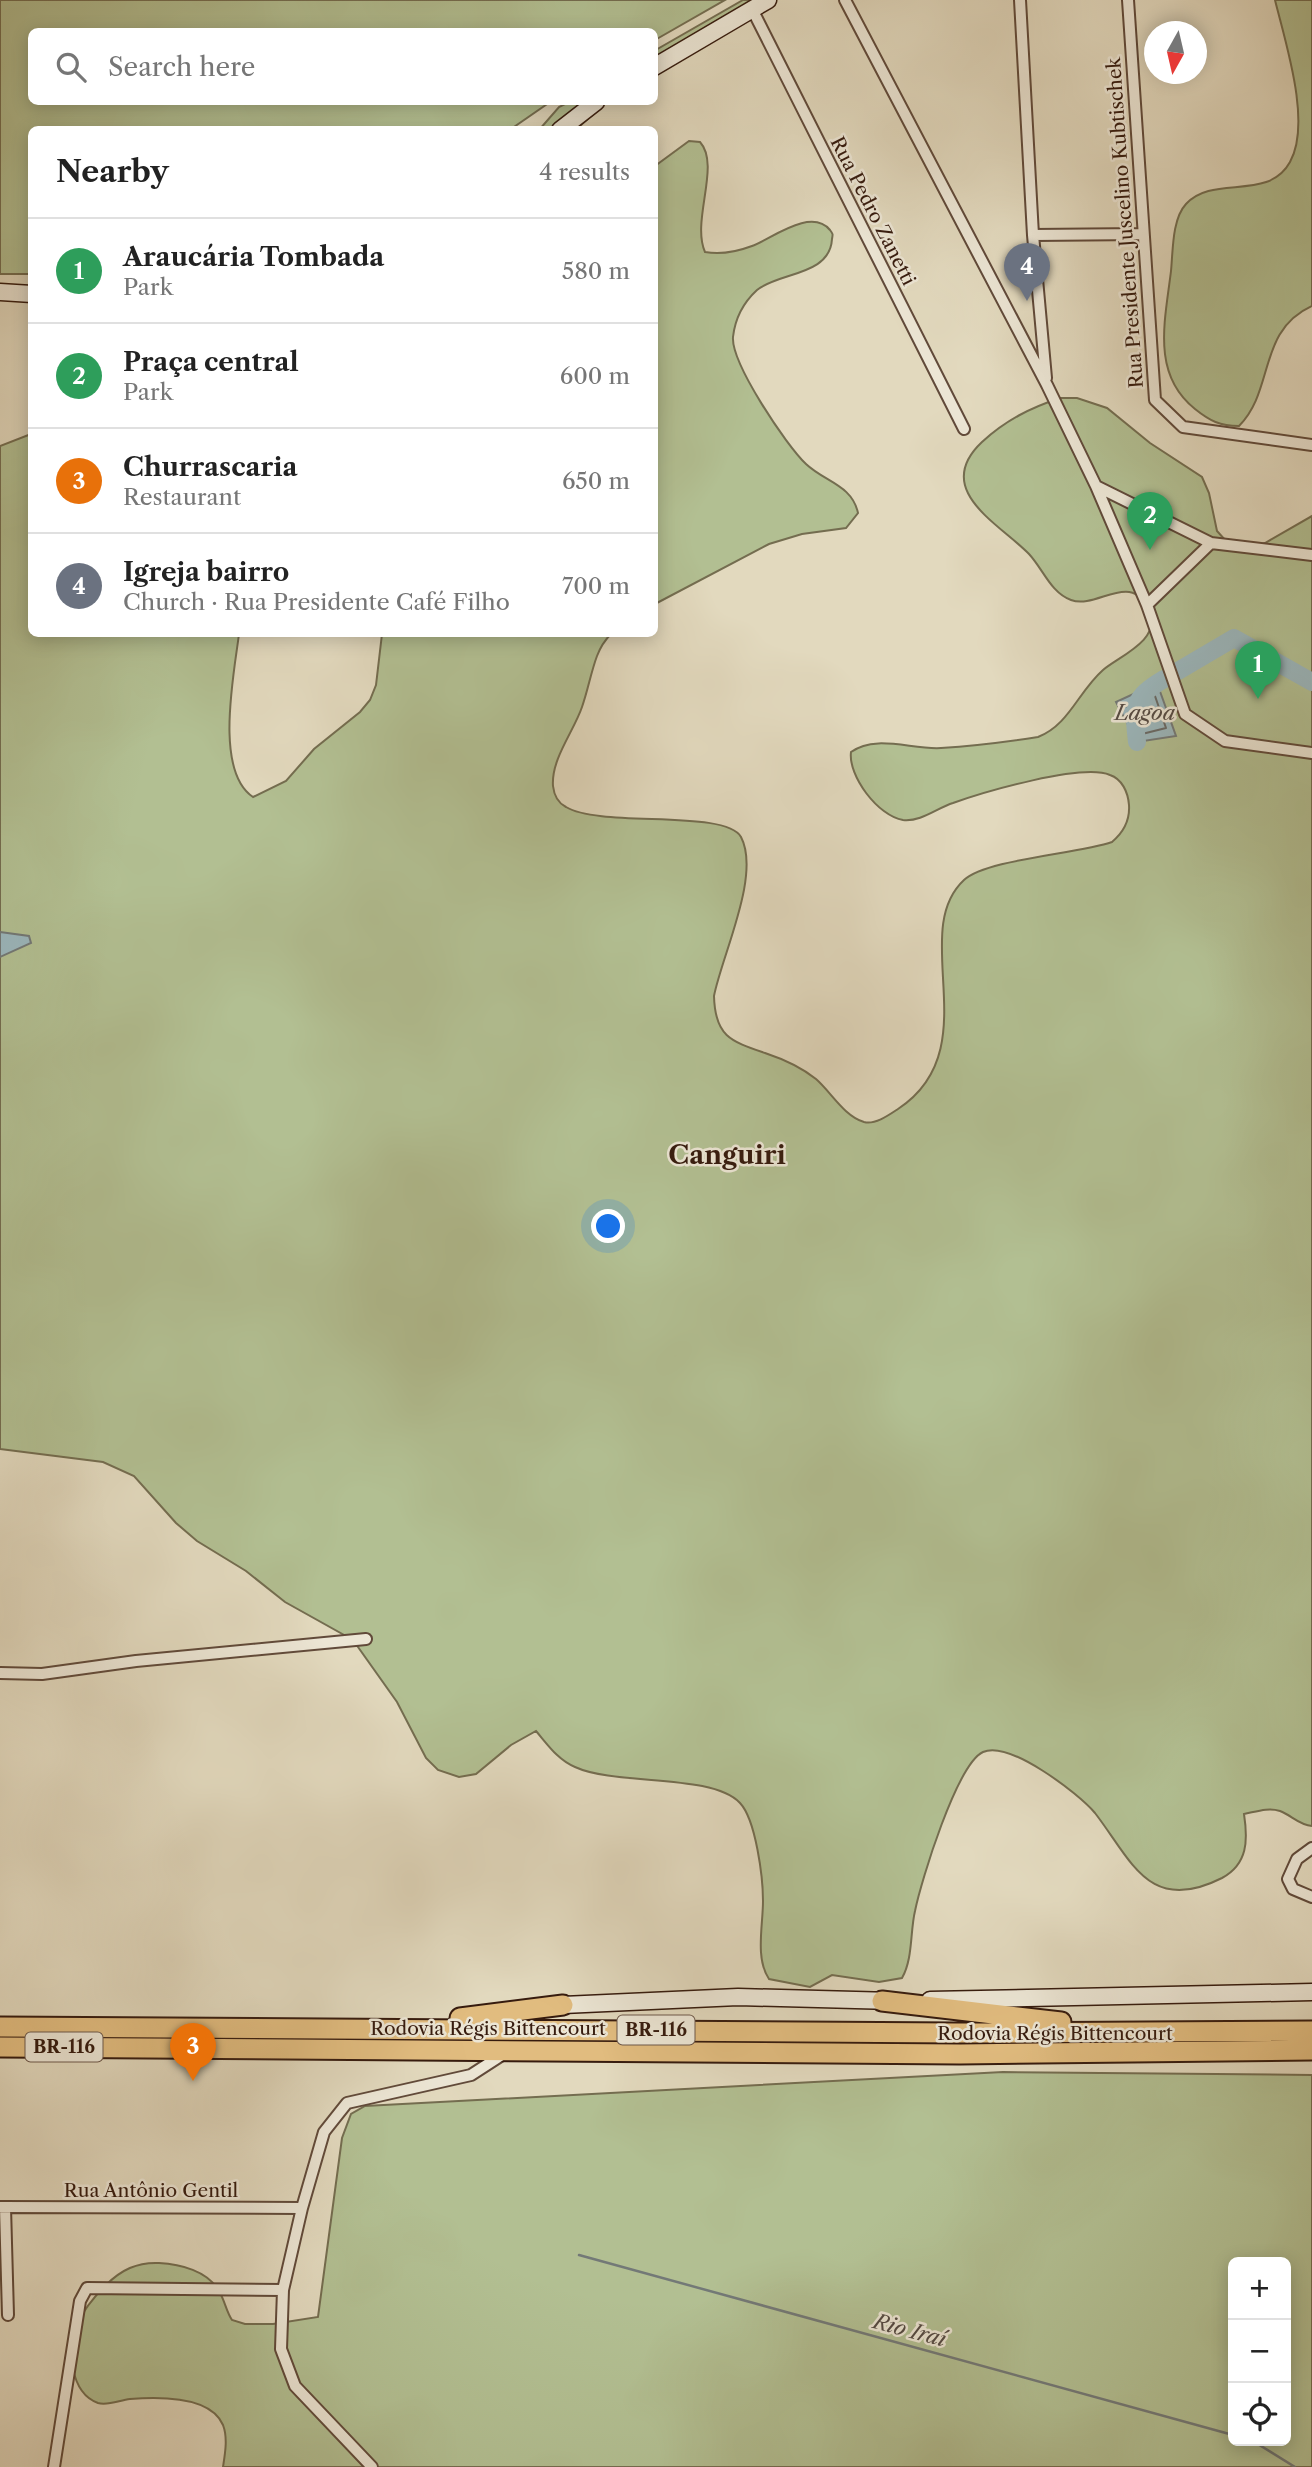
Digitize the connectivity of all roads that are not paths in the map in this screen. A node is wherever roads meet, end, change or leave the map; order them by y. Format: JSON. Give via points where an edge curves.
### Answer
{"nodes":[{"id":1,"x":768,"y":0,"type":"edge"},
{"id":2,"x":845,"y":0,"type":"edge"},
{"id":3,"x":1020,"y":0,"type":"edge"},
{"id":4,"x":1128,"y":0,"type":"edge"},
{"id":5,"x":752,"y":9,"type":"junction"},
{"id":6,"x":658,"y":65,"type":"edge"},
{"id":7,"x":592,"y":105,"type":"edge"},
{"id":8,"x":566,"y":126,"type":"edge"},
{"id":9,"x":1143,"y":234,"type":"junction"},
{"id":10,"x":1033,"y":235,"type":"junction"},
{"id":11,"x":0,"y":292,"type":"edge"},
{"id":12,"x":28,"y":294,"type":"edge"},
{"id":13,"x":1047,"y":385,"type":"junction"},
{"id":14,"x":964,"y":429,"type":"dead end"},
{"id":15,"x":1312,"y":445,"type":"edge"},
{"id":16,"x":1096,"y":486,"type":"junction"},
{"id":17,"x":1211,"y":543,"type":"junction"},
{"id":18,"x":1312,"y":555,"type":"edge"},
{"id":19,"x":1147,"y":605,"type":"junction"},
{"id":20,"x":1312,"y":753,"type":"edge"},
{"id":21,"x":366,"y":1639,"type":"dead end"},
{"id":22,"x":0,"y":1673,"type":"edge"},
{"id":23,"x":1312,"y":1848,"type":"edge"},
{"id":24,"x":1312,"y":1897,"type":"edge"},
{"id":25,"x":1312,"y":1992,"type":"edge"},
{"id":26,"x":882,"y":2001,"type":"junction"},
{"id":27,"x":563,"y":2005,"type":"joint"},
{"id":28,"x":0,"y":2027,"type":"edge"},
{"id":29,"x":403,"y":2027,"type":"junction"},
{"id":30,"x":1312,"y":2031,"type":"edge"},
{"id":31,"x":1149,"y":2033,"type":"junction"},
{"id":32,"x":0,"y":2047,"type":"edge"},
{"id":33,"x":510,"y":2050,"type":"junction"},
{"id":34,"x":1312,"y":2050,"type":"edge"},
{"id":35,"x":2,"y":2207,"type":"edge"},
{"id":36,"x":302,"y":2208,"type":"junction"},
{"id":37,"x":283,"y":2290,"type":"junction"},
{"id":38,"x":8,"y":2315,"type":"dead end"},
{"id":39,"x":54,"y":2467,"type":"edge"},
{"id":40,"x":372,"y":2467,"type":"edge"}],
"edges":[{"from":1,"to":5,"type":"street"},
{"from":2,"to":13,"type":"street"},
{"from":3,"to":10,"type":"street"},
{"from":4,"to":9,"type":"street","name":"Rua Presidente Juscelino Kubtischek"},
{"from":5,"to":6,"type":"street"},
{"from":5,"to":14,"type":"street","name":"Rua Pedro Zanetti"},
{"from":7,"to":8,"type":"street"},
{"from":9,"to":10,"type":"street"},
{"from":9,"to":15,"type":"street","name":"Rua Presidente Juscelino Kubtischek","via":[[1155,400],[1183,427]]},
{"from":10,"to":13,"type":"street"},
{"from":11,"to":12,"type":"street"},
{"from":13,"to":16,"type":"street"},
{"from":16,"to":17,"type":"street"},
{"from":16,"to":19,"type":"street"},
{"from":17,"to":18,"type":"street"},
{"from":17,"to":19,"type":"street"},
{"from":19,"to":20,"type":"street","via":[[1185,714],[1225,741]]},
{"from":21,"to":22,"type":"street","via":[[42,1674]]},
{"from":23,"to":24,"type":"street","via":[[1297,1859],[1288,1879],[1293,1889]]},
{"from":25,"to":26,"type":"street"},
{"from":26,"to":27,"type":"street","via":[[738,1997]]},
{"from":26,"to":31,"type":"highway"},
{"from":27,"to":29,"type":"highway"},
{"from":28,"to":29,"type":"highway","name":"Rodovia Régis Bittencourt","number":"BR-116"},
{"from":29,"to":31,"type":"highway","name":"Rodovia Régis Bittencourt","number":"BR-116"},
{"from":30,"to":31,"type":"highway","name":"Rodovia Régis Bittencourt","number":"BR-116"},
{"from":32,"to":33,"type":"highway","name":"Rodovia Régis Bittencourt","number":"BR-116"},
{"from":33,"to":34,"type":"highway","name":"Rodovia Régis Bittencourt","number":"BR-116"},
{"from":33,"to":36,"type":"street","via":[[471,2075],[347,2103],[324,2132]]},
{"from":35,"to":36,"type":"street","name":"Rua Antônio Gentil"},
{"from":35,"to":38,"type":"street"},
{"from":36,"to":37,"type":"street"},
{"from":37,"to":39,"type":"street","via":[[87,2288],[80,2301]]},
{"from":37,"to":40,"type":"street","via":[[281,2349],[295,2386]]}]}
